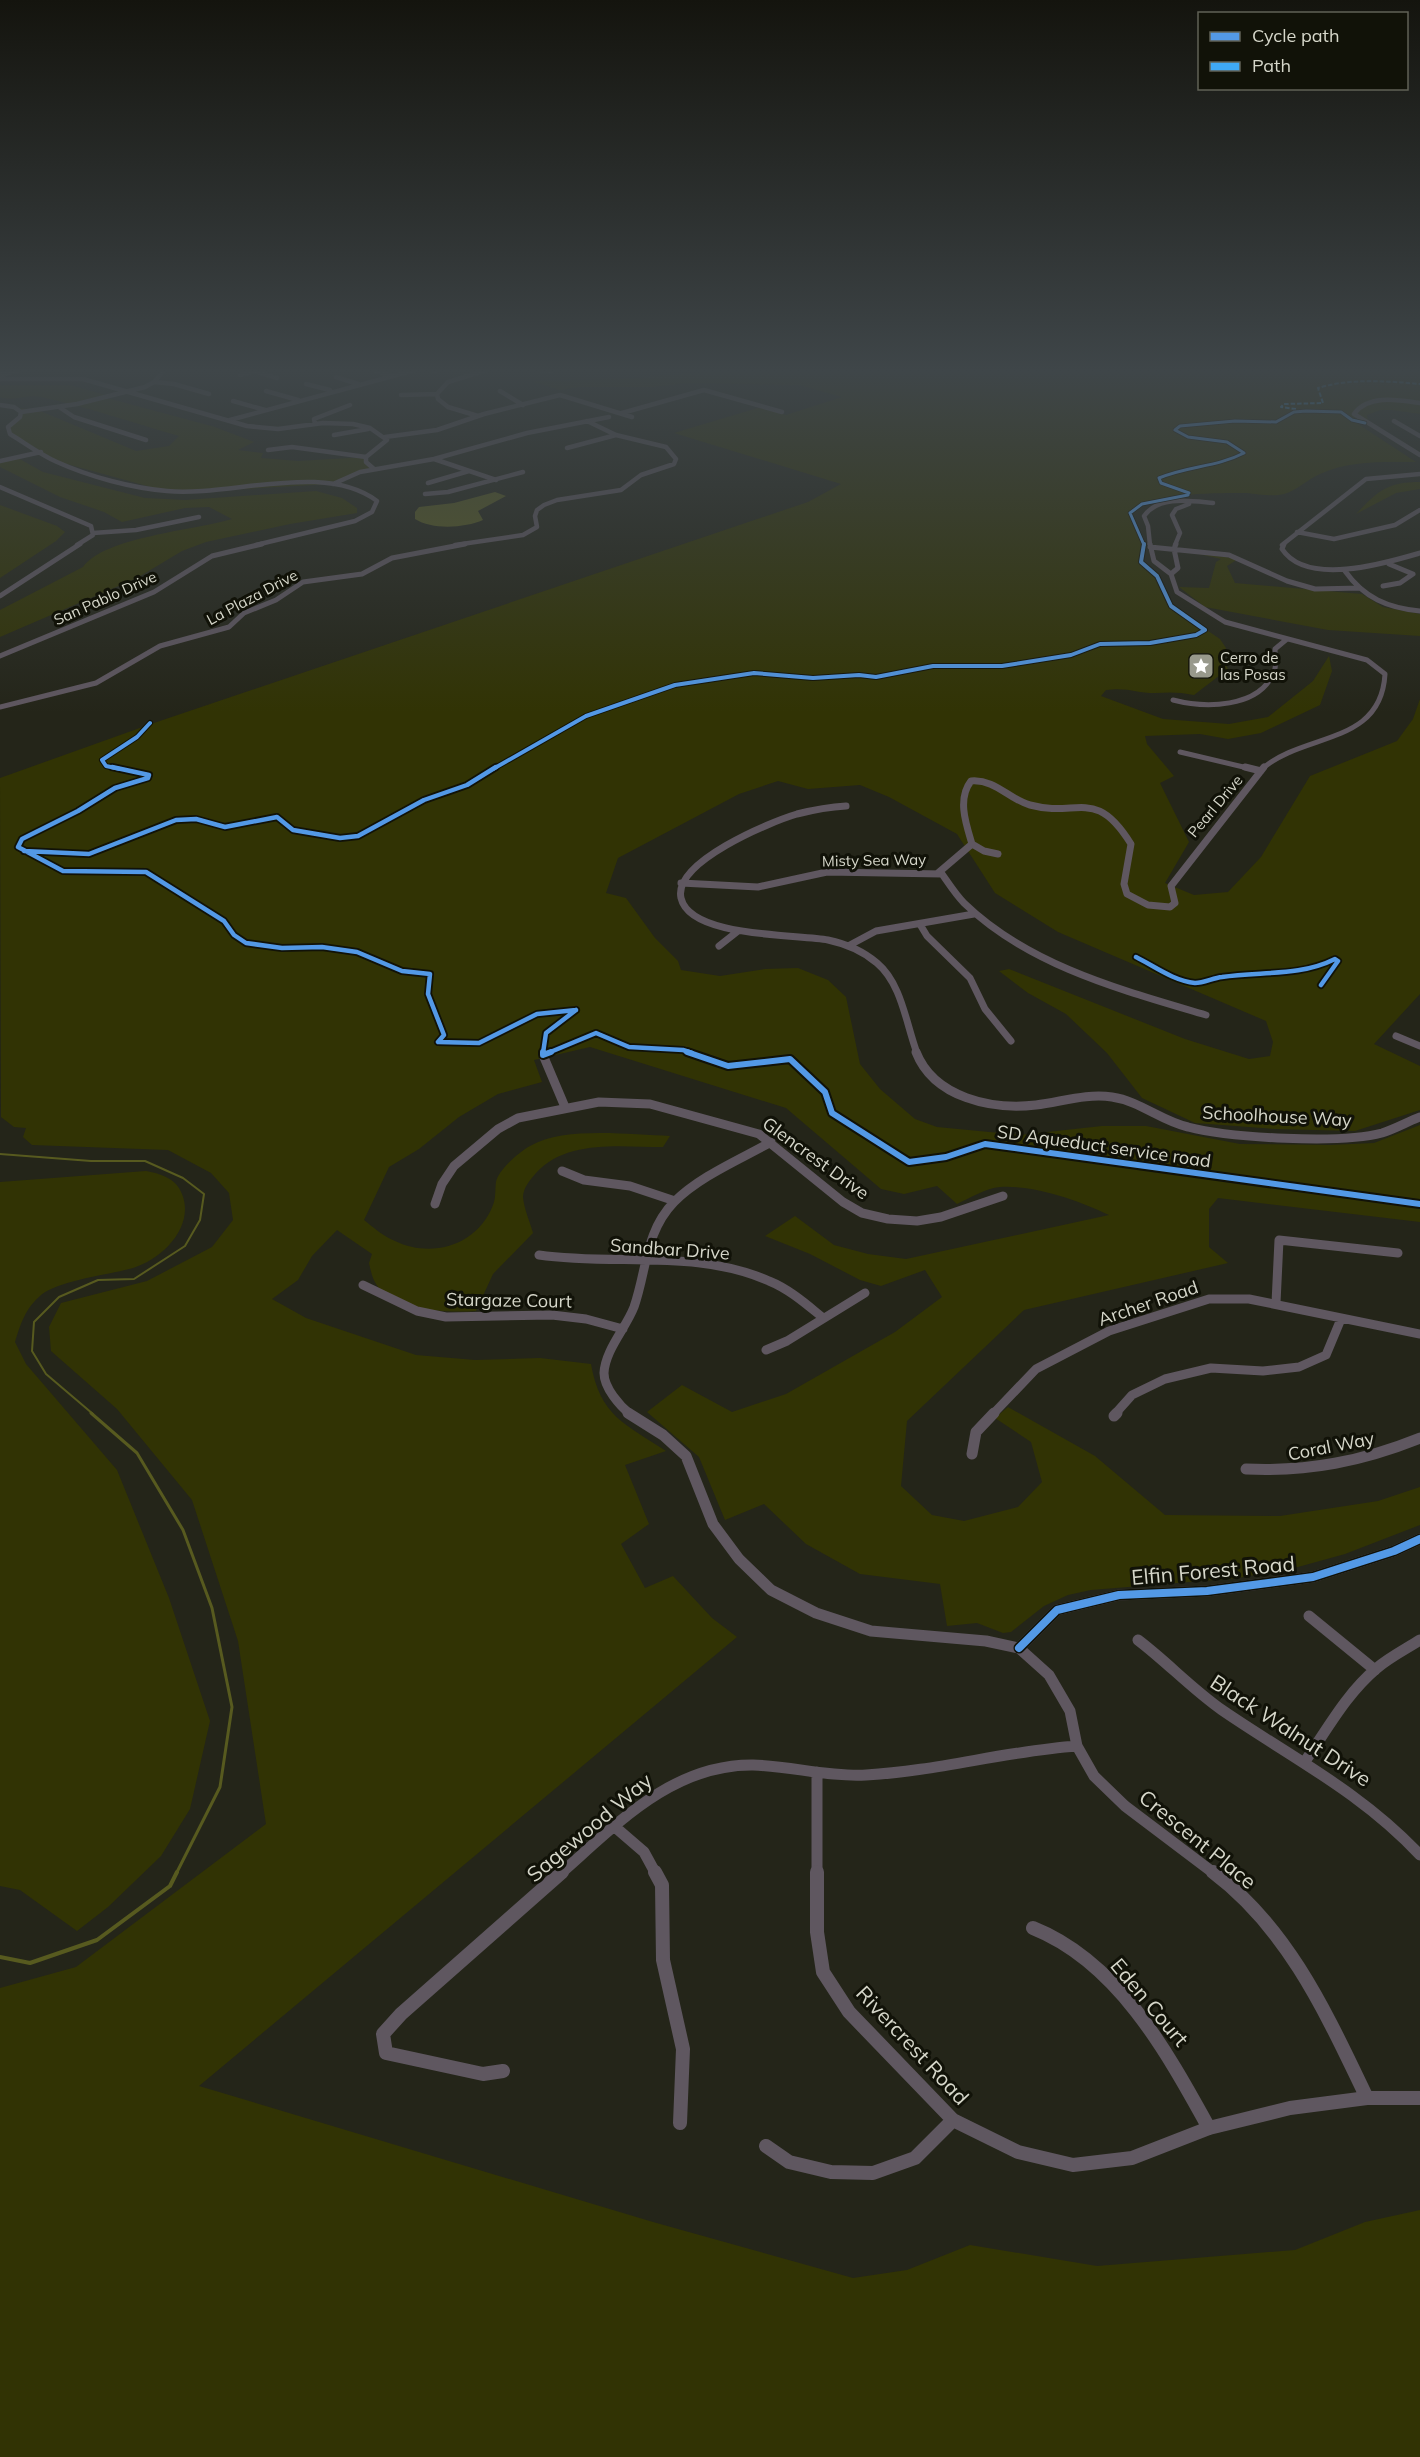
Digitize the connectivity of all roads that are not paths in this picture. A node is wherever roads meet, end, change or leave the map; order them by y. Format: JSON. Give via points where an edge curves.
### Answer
{"nodes":[{"id":1,"x":139,"y":484,"type":"edge"},
{"id":2,"x":333,"y":484,"type":"joint"},
{"id":3,"x":481,"y":484,"type":"edge"},
{"id":4,"x":629,"y":484,"type":"edge"},
{"id":5,"x":1360,"y":484,"type":"edge"},
{"id":6,"x":0,"y":487,"type":"edge"},
{"id":7,"x":425,"y":494,"type":"dead end"},
{"id":8,"x":1200,"y":502,"type":"junction"},
{"id":9,"x":1213,"y":503,"type":"dead end"},
{"id":10,"x":1420,"y":510,"type":"edge"},
{"id":11,"x":200,"y":517,"type":"dead end"},
{"id":12,"x":1297,"y":532,"type":"junction"},
{"id":13,"x":93,"y":534,"type":"junction"},
{"id":14,"x":1150,"y":547,"type":"junction"},
{"id":15,"x":1174,"y":549,"type":"junction"},
{"id":16,"x":1420,"y":553,"type":"edge"},
{"id":17,"x":1389,"y":564,"type":"junction"},
{"id":18,"x":1345,"y":571,"type":"junction"},
{"id":19,"x":1171,"y":574,"type":"junction"},
{"id":20,"x":1383,"y":586,"type":"dead end"},
{"id":21,"x":1360,"y":588,"type":"junction"},
{"id":22,"x":0,"y":596,"type":"edge"},
{"id":23,"x":1420,"y":611,"type":"edge"},
{"id":24,"x":1287,"y":639,"type":"junction"},
{"id":25,"x":0,"y":656,"type":"edge"},
{"id":26,"x":1173,"y":700,"type":"dead end"},
{"id":27,"x":0,"y":707,"type":"edge"},
{"id":28,"x":1180,"y":752,"type":"dead end"},
{"id":29,"x":1261,"y":771,"type":"junction"},
{"id":30,"x":846,"y":806,"type":"dead end"},
{"id":31,"x":972,"y":844,"type":"junction"},
{"id":32,"x":998,"y":854,"type":"dead end"},
{"id":33,"x":938,"y":873,"type":"junction"},
{"id":34,"x":681,"y":883,"type":"junction"},
{"id":35,"x":974,"y":914,"type":"junction"},
{"id":36,"x":921,"y":926,"type":"junction"},
{"id":37,"x":738,"y":931,"type":"junction"},
{"id":38,"x":719,"y":946,"type":"dead end"},
{"id":39,"x":848,"y":946,"type":"junction"},
{"id":40,"x":1206,"y":1015,"type":"dead end"},
{"id":41,"x":1396,"y":1036,"type":"dead end"},
{"id":42,"x":1011,"y":1041,"type":"dead end"},
{"id":43,"x":1419,"y":1044,"type":"edge"},
{"id":44,"x":543,"y":1055,"type":"dead end"},
{"id":45,"x":566,"y":1107,"type":"junction"},
{"id":46,"x":1420,"y":1117,"type":"edge"},
{"id":47,"x":771,"y":1142,"type":"junction"},
{"id":48,"x":562,"y":1171,"type":"dead end"},
{"id":49,"x":1003,"y":1196,"type":"dead end"},
{"id":50,"x":675,"y":1201,"type":"junction"},
{"id":51,"x":435,"y":1204,"type":"dead end"},
{"id":52,"x":1398,"y":1253,"type":"dead end"},
{"id":53,"x":539,"y":1255,"type":"dead end"},
{"id":54,"x":645,"y":1261,"type":"junction"},
{"id":55,"x":363,"y":1285,"type":"dead end"},
{"id":56,"x":865,"y":1293,"type":"dead end"},
{"id":57,"x":1276,"y":1303,"type":"junction"},
{"id":58,"x":822,"y":1317,"type":"junction"},
{"id":59,"x":1341,"y":1318,"type":"junction"},
{"id":60,"x":623,"y":1329,"type":"junction"},
{"id":61,"x":1420,"y":1334,"type":"edge"},
{"id":62,"x":766,"y":1350,"type":"dead end"},
{"id":63,"x":1114,"y":1416,"type":"dead end"},
{"id":64,"x":1420,"y":1438,"type":"edge"},
{"id":65,"x":972,"y":1454,"type":"dead end"},
{"id":66,"x":1246,"y":1469,"type":"dead end"},
{"id":67,"x":1420,"y":1539,"type":"edge"},
{"id":68,"x":1309,"y":1616,"type":"dead end"},
{"id":69,"x":1138,"y":1640,"type":"dead end"},
{"id":70,"x":1420,"y":1640,"type":"edge"},
{"id":71,"x":1019,"y":1648,"type":"junction"},
{"id":72,"x":1375,"y":1670,"type":"junction"},
{"id":73,"x":1077,"y":1746,"type":"junction"},
{"id":74,"x":1306,"y":1760,"type":"junction"},
{"id":75,"x":817,"y":1772,"type":"junction"},
{"id":76,"x":615,"y":1827,"type":"junction"},
{"id":77,"x":1420,"y":1855,"type":"edge"},
{"id":78,"x":1033,"y":1928,"type":"dead end"},
{"id":79,"x":503,"y":2071,"type":"dead end"},
{"id":80,"x":1367,"y":2098,"type":"junction"},
{"id":81,"x":1420,"y":2098,"type":"edge"},
{"id":82,"x":953,"y":2120,"type":"junction"},
{"id":83,"x":680,"y":2123,"type":"dead end"},
{"id":84,"x":1209,"y":2128,"type":"junction"},
{"id":85,"x":766,"y":2146,"type":"dead end"}],
"edges":[{"from":1,"to":2,"type":"street","name":"San Pablo Drive","via":[[167,491]]},
{"from":2,"to":25,"type":"street","name":"San Pablo Drive","via":[[370,494],[376,499],[376,506],[365,517],[342,525],[212,556],[154,592]]},
{"from":3,"to":7,"type":"street"},
{"from":4,"to":27,"type":"street","name":"La Plaza Drive","via":[[621,490],[544,505],[535,516],[537,527],[523,535],[426,549],[392,558],[362,574],[303,582],[276,600],[243,613],[229,627],[160,646],[96,683]]},
{"from":5,"to":12,"type":"street"},
{"from":6,"to":13,"type":"street","via":[[44,508],[82,520],[91,525]]},
{"from":8,"to":9,"type":"street"},
{"from":8,"to":14,"type":"street","via":[[1163,504],[1146,511],[1144,516],[1151,527]]},
{"from":8,"to":15,"type":"street","via":[[1173,511],[1180,533]]},
{"from":10,"to":12,"type":"street","via":[[1395,525],[1334,539]]},
{"from":11,"to":13,"type":"street"},
{"from":12,"to":18,"type":"street","via":[[1281,546],[1285,554],[1305,564]]},
{"from":13,"to":22,"type":"street"},
{"from":14,"to":15,"type":"street"},
{"from":14,"to":19,"type":"street","name":"Pearl Drive","via":[[1153,562]]},
{"from":15,"to":19,"type":"street","via":[[1178,568]]},
{"from":15,"to":21,"type":"street","via":[[1237,557],[1296,585],[1315,589]]},
{"from":16,"to":17,"type":"street"},
{"from":17,"to":18,"type":"street"},
{"from":17,"to":20,"type":"street","via":[[1413,574],[1400,583]]},
{"from":18,"to":21,"type":"street"},
{"from":19,"to":24,"type":"street","name":"Pearl Drive","via":[[1177,592],[1212,616],[1240,628]]},
{"from":21,"to":23,"type":"street","via":[[1383,606]]},
{"from":24,"to":26,"type":"street","via":[[1275,649],[1276,663],[1269,679],[1241,701],[1212,707]]},
{"from":24,"to":29,"type":"street","name":"Pearl Drive","via":[[1360,656],[1379,668],[1387,682],[1367,721],[1286,754]]},
{"from":28,"to":29,"type":"street"},
{"from":29,"to":31,"type":"street","name":"Pearl Drive","via":[[1200,844],[1171,886],[1175,903],[1170,907],[1148,905],[1127,894],[1124,884],[1131,844],[1105,814],[1096,810],[1034,806],[991,782],[971,781],[964,798]]},
{"from":30,"to":34,"type":"street","via":[[798,814],[749,834],[697,866]]},
{"from":31,"to":32,"type":"street"},
{"from":31,"to":33,"type":"street"},
{"from":33,"to":34,"type":"street","name":"Misty Sea Way","via":[[827,872],[758,887]]},
{"from":33,"to":35,"type":"street","name":"Misty Sea Way"},
{"from":34,"to":37,"type":"street","name":"Schoolhouse Way","via":[[680,900],[692,912]]},
{"from":35,"to":36,"type":"street"},
{"from":35,"to":40,"type":"street","name":"Misty Sea Way","via":[[1006,937],[1059,964]]},
{"from":36,"to":39,"type":"street","via":[[875,930]]},
{"from":36,"to":42,"type":"street","via":[[970,978],[985,1009]]},
{"from":37,"to":38,"type":"street"},
{"from":37,"to":39,"type":"street","name":"Schoolhouse Way"},
{"from":39,"to":46,"type":"street","name":"Schoolhouse Way","via":[[876,962],[892,979],[925,1072],[944,1088],[972,1099],[1033,1105],[1085,1095],[1114,1097],[1183,1126],[1230,1133],[1358,1137]]},
{"from":41,"to":43,"type":"street"},
{"from":44,"to":45,"type":"street"},
{"from":45,"to":47,"type":"street","name":"Glencrest Drive","via":[[599,1102],[650,1104],[747,1129]]},
{"from":45,"to":51,"type":"street","name":"Glencrest Drive","via":[[518,1118],[498,1129],[454,1166]]},
{"from":47,"to":49,"type":"street","name":"Glencrest Drive","via":[[843,1202],[862,1213],[917,1221]]},
{"from":47,"to":50,"type":"street","via":[[721,1168]]},
{"from":48,"to":50,"type":"street","via":[[584,1180],[630,1186]]},
{"from":50,"to":54,"type":"street","via":[[661,1218]]},
{"from":52,"to":57,"type":"street","via":[[1279,1240]]},
{"from":53,"to":54,"type":"street","name":"Sandbar Drive","via":[[562,1260]]},
{"from":54,"to":58,"type":"street","name":"Sandbar Drive","via":[[740,1271],[768,1280]]},
{"from":54,"to":60,"type":"street","via":[[634,1307]]},
{"from":55,"to":60,"type":"street","name":"Stargaze Court","via":[[417,1311],[446,1317],[552,1315],[586,1318]]},
{"from":56,"to":58,"type":"street"},
{"from":57,"to":59,"type":"street","name":"Archer Road"},
{"from":57,"to":65,"type":"street","name":"Archer Road","via":[[1209,1299],[1109,1331],[1066,1352],[1036,1369],[976,1432]]},
{"from":58,"to":62,"type":"street"},
{"from":59,"to":61,"type":"street","name":"Archer Road"},
{"from":59,"to":63,"type":"street","via":[[1326,1355],[1299,1367],[1263,1371],[1211,1368],[1165,1378],[1132,1395]]},
{"from":60,"to":71,"type":"street","via":[[604,1374],[611,1393],[628,1413],[663,1435],[686,1456],[713,1524],[739,1559],[771,1590],[816,1613],[871,1631],[986,1641]]},
{"from":64,"to":66,"type":"street","name":"Coral Way","via":[[1385,1453],[1336,1465],[1284,1472]]},
{"from":67,"to":71,"type":"street","name":"Elfin Forest Road","via":[[1312,1577],[1207,1592],[1119,1595],[1057,1610]]},
{"from":68,"to":72,"type":"street"},
{"from":69,"to":74,"type":"street","name":"Black Walnut Drive","via":[[1219,1708]]},
{"from":70,"to":72,"type":"street"},
{"from":71,"to":73,"type":"street","name":"Crescent Place","via":[[1049,1675],[1070,1711]]},
{"from":72,"to":74,"type":"street","via":[[1337,1712]]},
{"from":73,"to":75,"type":"street","name":"Sagewood Way","via":[[1036,1748],[864,1775]]},
{"from":73,"to":80,"type":"street","name":"Crescent Place","via":[[1094,1776],[1125,1806],[1230,1885],[1274,1931],[1316,1994]]},
{"from":74,"to":77,"type":"street","name":"Black Walnut Drive","via":[[1384,1817]]},
{"from":75,"to":76,"type":"street","name":"Sagewood Way","via":[[750,1765],[708,1771],[671,1784],[641,1803]]},
{"from":75,"to":82,"type":"street","name":"Rivercrest Road","via":[[817,1932],[823,1972],[849,2012]]},
{"from":76,"to":79,"type":"street","name":"Sagewood Way","via":[[383,2034],[386,2053],[483,2074]]},
{"from":76,"to":83,"type":"street","via":[[644,1852],[662,1885],[663,1960],[683,2049]]},
{"from":78,"to":84,"type":"street","name":"Eden Court","via":[[1062,1941],[1094,1967],[1132,2008],[1173,2062]]},
{"from":80,"to":81,"type":"street","name":"Rivercrest Road"},
{"from":80,"to":84,"type":"street","name":"Rivercrest Road","via":[[1290,2108]]},
{"from":82,"to":84,"type":"street","name":"Rivercrest Road","via":[[1018,2152],[1073,2165],[1132,2158]]},
{"from":82,"to":85,"type":"street","via":[[915,2158],[873,2173],[831,2172],[789,2162]]}]}
